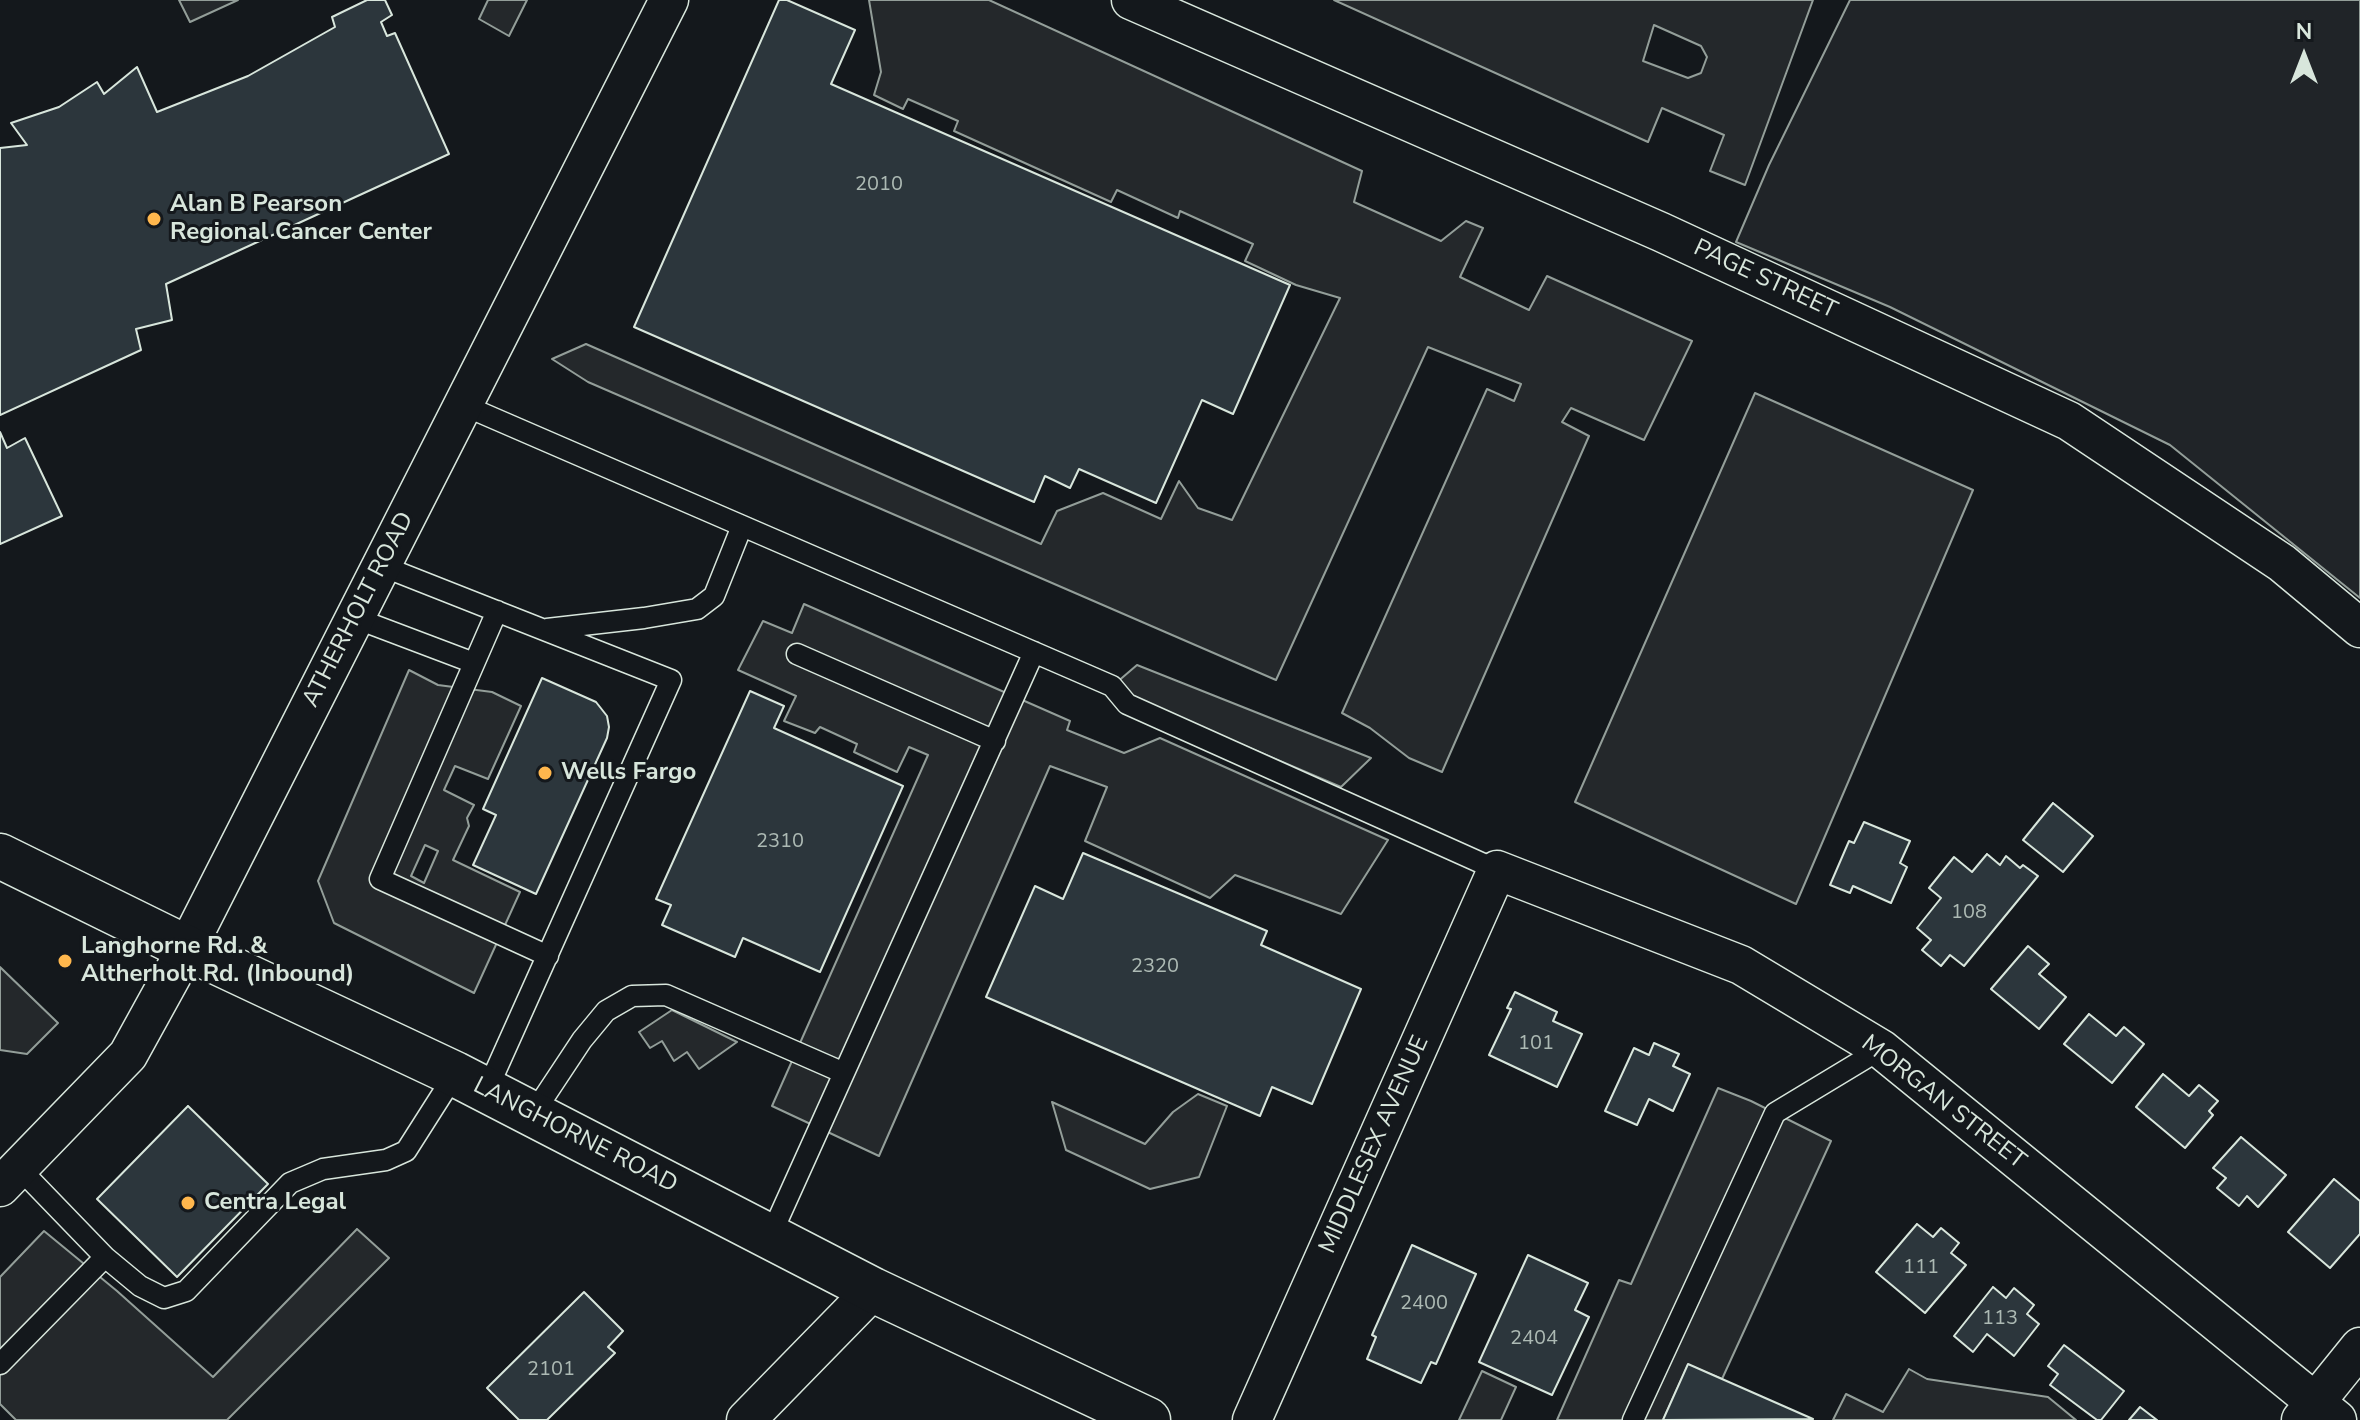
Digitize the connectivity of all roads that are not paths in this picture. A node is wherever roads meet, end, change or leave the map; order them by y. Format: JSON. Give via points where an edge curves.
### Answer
{"nodes":[{"id":1,"x":669,"y":0,"type":"edge"},
{"id":2,"x":1131,"y":0,"type":"edge"},
{"id":3,"x":463,"y":405,"type":"junction"},
{"id":4,"x":742,"y":526,"type":"junction"},
{"id":5,"x":382,"y":566,"type":"junction"},
{"id":6,"x":497,"y":611,"type":"junction"},
{"id":7,"x":355,"y":618,"type":"junction"},
{"id":8,"x":2360,"y":628,"type":"edge"},
{"id":9,"x":543,"y":629,"type":"junction"},
{"id":10,"x":1034,"y":652,"type":"junction"},
{"id":11,"x":797,"y":654,"type":"dead end"},
{"id":12,"x":474,"y":663,"type":"junction"},
{"id":13,"x":995,"y":741,"type":"junction"},
{"id":14,"x":0,"y":856,"type":"edge"},
{"id":15,"x":1497,"y":870,"type":"junction"},
{"id":16,"x":187,"y":948,"type":"junction"},
{"id":17,"x":548,"y":956,"type":"junction"},
{"id":18,"x":1881,"y":1049,"type":"junction"},
{"id":19,"x":844,"y":1073,"type":"junction"},
{"id":20,"x":471,"y":1082,"type":"junction"},
{"id":21,"x":533,"y":1114,"type":"junction"},
{"id":22,"x":10,"y":1177,"type":"edge"},
{"id":23,"x":770,"y":1237,"type":"junction"},
{"id":24,"x":105,"y":1257,"type":"junction"},
{"id":25,"x":873,"y":1290,"type":"junction"},
{"id":26,"x":2360,"y":1347,"type":"edge"},
{"id":27,"x":0,"y":1364,"type":"edge"},
{"id":28,"x":2318,"y":1414,"type":"edge"},
{"id":29,"x":746,"y":1420,"type":"edge"},
{"id":30,"x":1148,"y":1420,"type":"edge"},
{"id":31,"x":1252,"y":1420,"type":"edge"},
{"id":32,"x":1633,"y":1420,"type":"edge"}],
"edges":[{"from":1,"to":3,"type":"street","name":"ATHERHOLT ROAD"},
{"from":2,"to":8,"type":"street","name":"PAGE STREET","via":[[1646,225],[2069,421],[2282,563]]},
{"from":3,"to":4,"type":"lane"},
{"from":3,"to":5,"type":"street","name":"ATHERHOLT ROAD"},
{"from":4,"to":9,"type":"lane","via":[[714,596],[697,609]]},
{"from":4,"to":10,"type":"lane"},
{"from":5,"to":6,"type":"lane"},
{"from":5,"to":7,"type":"street","name":"ATHERHOLT ROAD"},
{"from":6,"to":9,"type":"lane"},
{"from":6,"to":12,"type":"lane"},
{"from":7,"to":12,"type":"lane"},
{"from":7,"to":16,"type":"street","name":"ATHERHOLT ROAD"},
{"from":9,"to":17,"type":"lane","via":[[671,680]]},
{"from":10,"to":13,"type":"lane"},
{"from":10,"to":15,"type":"lane","via":[[1112,686],[1127,704]]},
{"from":11,"to":13,"type":"lane"},
{"from":12,"to":17,"type":"lane","via":[[380,879]]},
{"from":13,"to":19,"type":"lane"},
{"from":14,"to":16,"type":"main road","name":"LANGHORNE ROAD"},
{"from":15,"to":18,"type":"street","name":"MORGAN STREET","via":[[1741,965]]},
{"from":15,"to":31,"type":"street","name":"MIDDLESEX AVENUE"},
{"from":16,"to":20,"type":"main road","name":"LANGHORNE ROAD"},
{"from":16,"to":22,"type":"street","name":"ATHERHOLT ROAD","via":[[128,1055]]},
{"from":17,"to":20,"type":"lane"},
{"from":18,"to":28,"type":"street","name":"MORGAN STREET"},
{"from":18,"to":32,"type":"lane","via":[[1775,1113]]},
{"from":19,"to":21,"type":"lane","via":[[666,995],[632,996],[606,1011]]},
{"from":19,"to":23,"type":"lane"},
{"from":20,"to":21,"type":"main road","name":"LANGHORNE ROAD"},
{"from":20,"to":24,"type":"lane","via":[[406,1151],[386,1160],[323,1169],[290,1183],[186,1291],[164,1298]]},
{"from":21,"to":23,"type":"main road","name":"LANGHORNE ROAD"},
{"from":22,"to":24,"type":"lane"},
{"from":23,"to":25,"type":"main road","name":"LANGHORNE ROAD"},
{"from":24,"to":27,"type":"lane"},
{"from":25,"to":29,"type":"street"},
{"from":25,"to":30,"type":"main road","name":"LANGHORNE ROAD"},
{"from":26,"to":28,"type":"street"}]}
